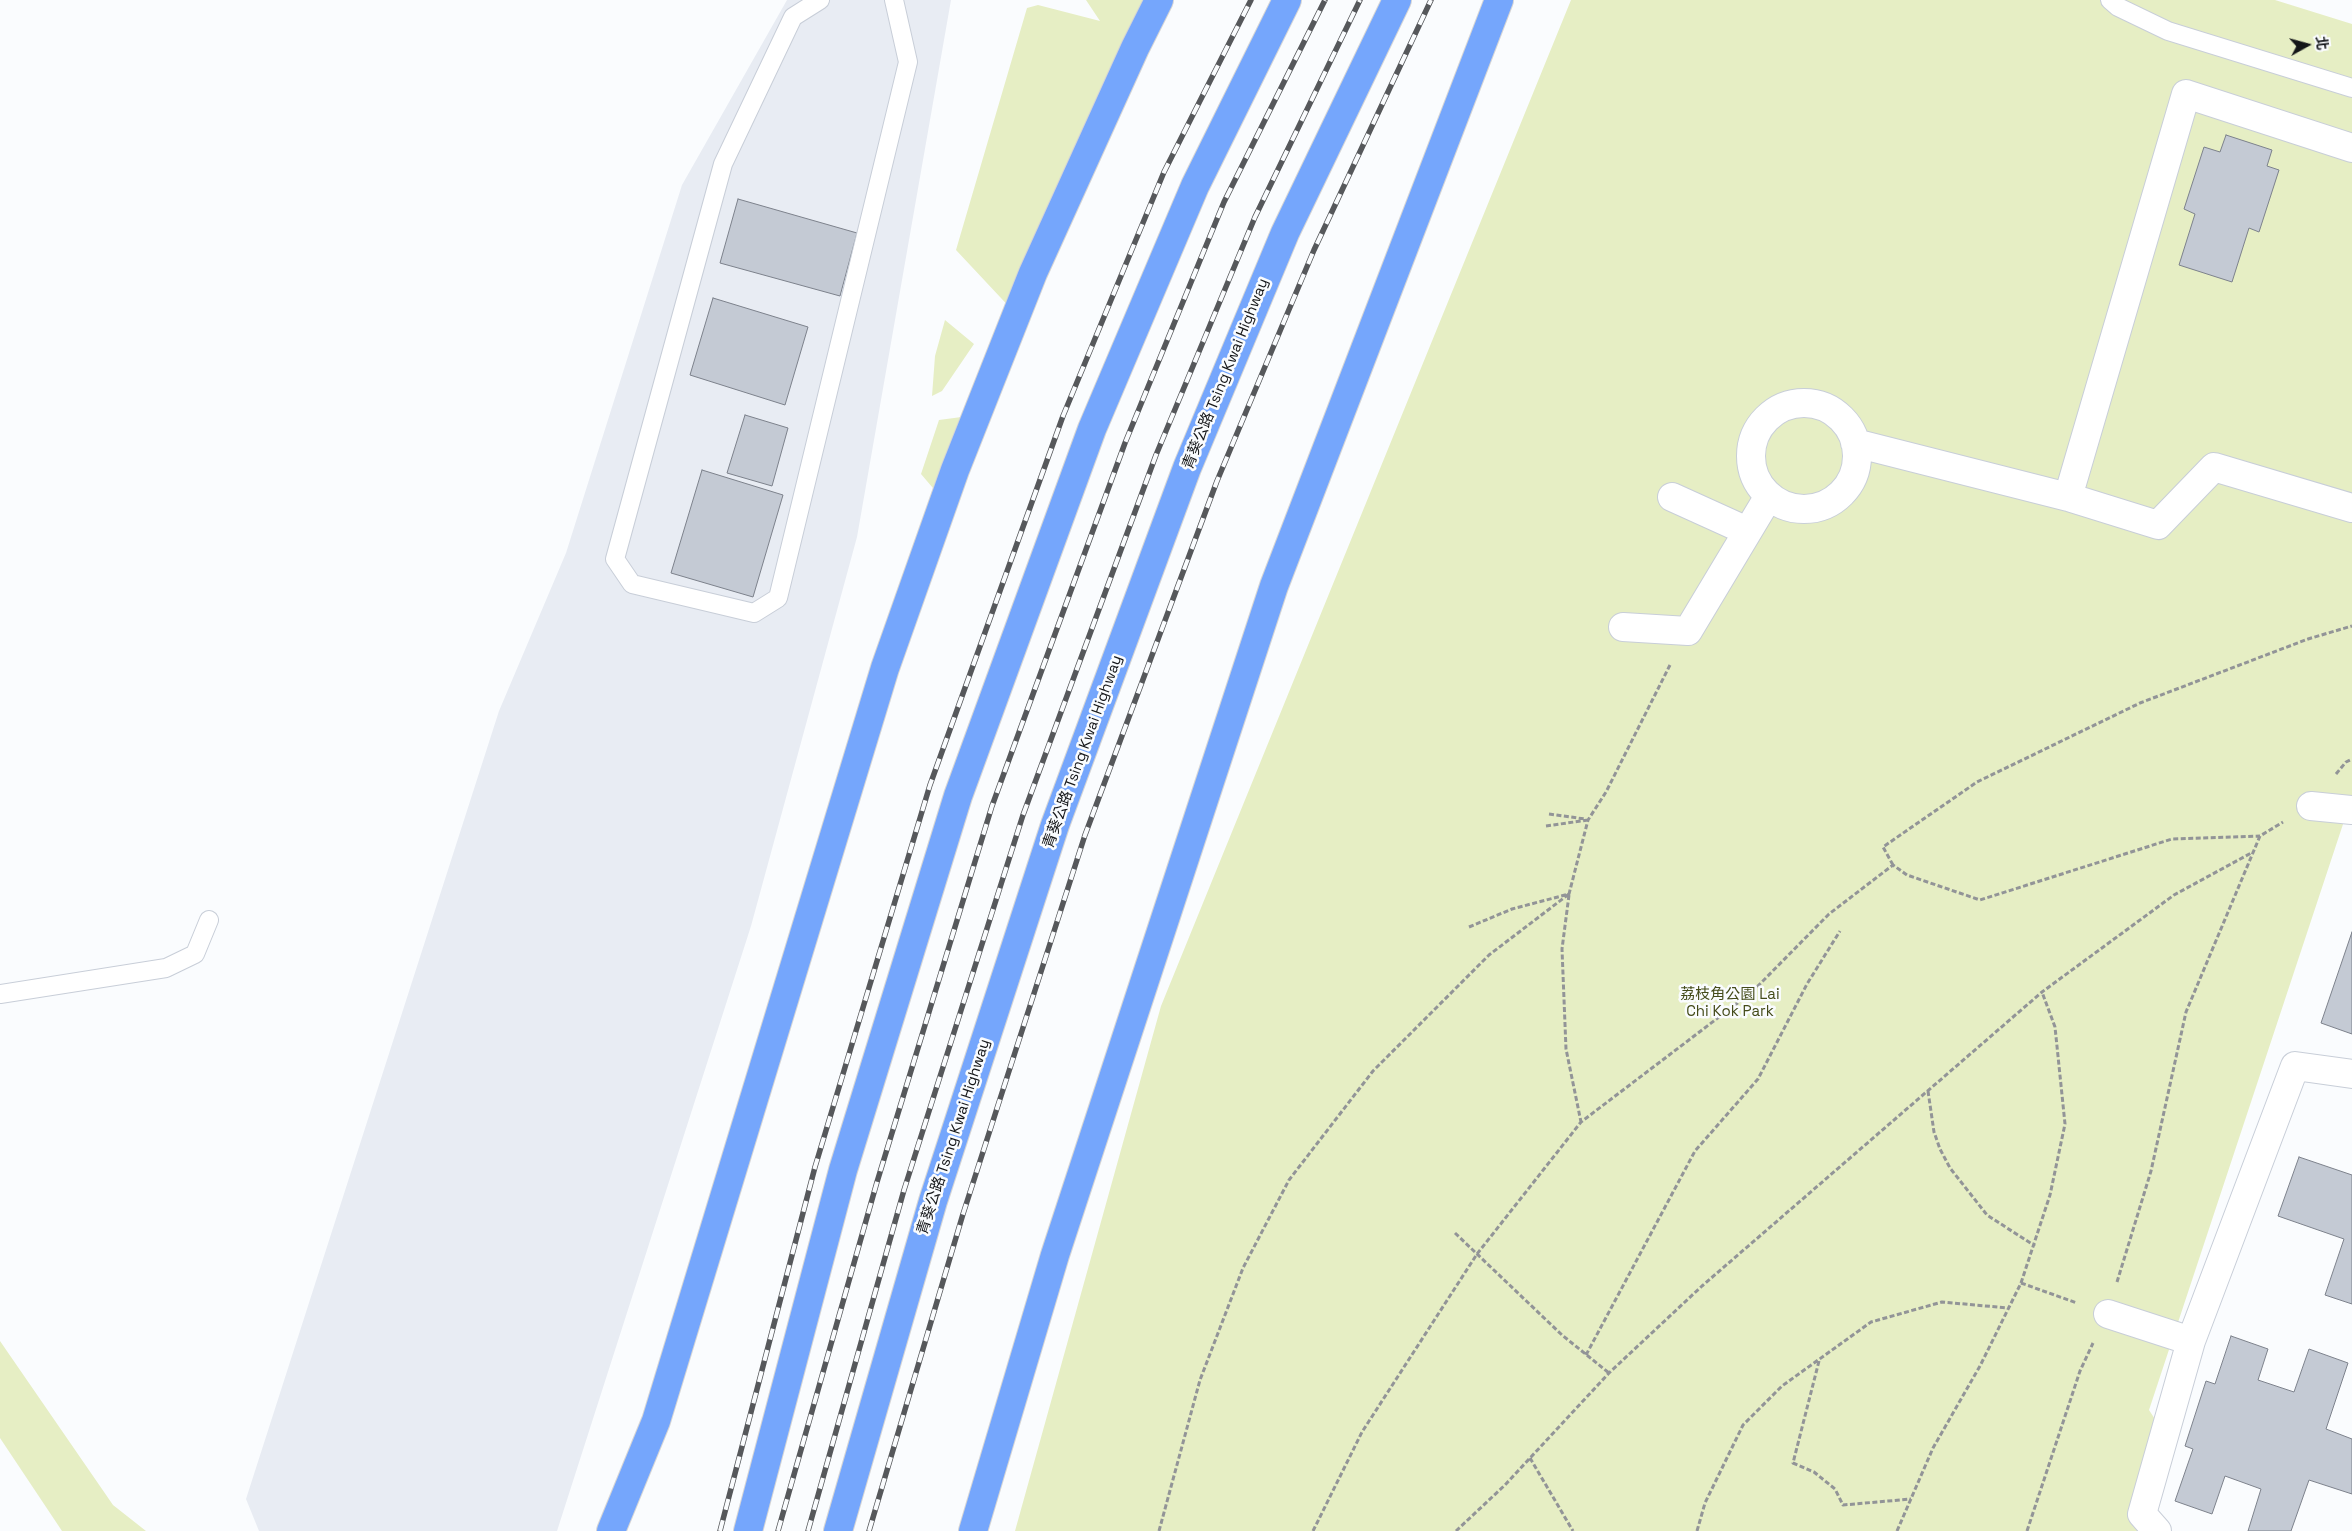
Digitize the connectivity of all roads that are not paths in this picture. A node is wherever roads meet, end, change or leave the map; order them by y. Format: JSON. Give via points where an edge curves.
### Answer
{"nodes":[{"id":1,"x":820,"y":0,"type":"edge"},
{"id":2,"x":894,"y":0,"type":"edge"},
{"id":3,"x":1159,"y":0,"type":"edge"},
{"id":4,"x":1287,"y":0,"type":"edge"},
{"id":5,"x":1397,"y":0,"type":"edge"},
{"id":6,"x":1499,"y":0,"type":"edge"},
{"id":7,"x":2110,"y":0,"type":"edge"},
{"id":8,"x":2352,"y":88,"type":"edge"},
{"id":9,"x":2352,"y":148,"type":"edge"},
{"id":10,"x":1855,"y":443,"type":"junction"},
{"id":11,"x":1769,"y":496,"type":"junction"},
{"id":12,"x":1672,"y":497,"type":"dead end"},
{"id":13,"x":2068,"y":497,"type":"junction"},
{"id":14,"x":2352,"y":508,"type":"edge"},
{"id":15,"x":1747,"y":531,"type":"junction"},
{"id":16,"x":1623,"y":626,"type":"dead end"},
{"id":17,"x":2311,"y":806,"type":"road end"},
{"id":18,"x":2352,"y":810,"type":"edge"},
{"id":19,"x":209,"y":920,"type":"dead end"},
{"id":20,"x":0,"y":994,"type":"edge"},
{"id":21,"x":2352,"y":1074,"type":"edge"},
{"id":22,"x":2108,"y":1314,"type":"road end"},
{"id":23,"x":2192,"y":1341,"type":"junction"},
{"id":24,"x":611,"y":1531,"type":"edge"},
{"id":25,"x":748,"y":1531,"type":"edge"},
{"id":26,"x":838,"y":1531,"type":"edge"},
{"id":27,"x":973,"y":1531,"type":"edge"},
{"id":28,"x":2157,"y":1531,"type":"edge"}],
"edges":[{"from":1,"to":2,"type":"lane","via":[[793,18],[723,164],[615,559],[632,584],[754,613],[778,598],[908,62]]},
{"from":3,"to":24,"type":"highway","via":[[1033,273],[955,470],[885,668],[656,1422]]},
{"from":4,"to":25,"type":"highway","via":[[1195,186],[1092,430],[958,796],[842,1170]]},
{"from":5,"to":26,"type":"highway","name":"青葵公路 Tsing Kwai Highway","via":[[1273,260],[1187,468],[1058,816],[933,1201]]},
{"from":6,"to":27,"type":"highway","via":[[1274,586],[1055,1255]]},
{"from":7,"to":8,"type":"lane","via":[[2168,31]]},
{"from":9,"to":13,"type":"street","via":[[2186,94]]},
{"from":10,"to":11,"type":"street","via":[[1853,475],[1847,487],[1828,503],[1800,509],[1778,503]]},
{"from":10,"to":11,"type":"street","via":[[1849,428],[1825,408],[1797,404],[1781,408],[1762,425],[1752,449],[1755,474]]},
{"from":10,"to":13,"type":"street"},
{"from":11,"to":15,"type":"street"},
{"from":12,"to":15,"type":"street"},
{"from":13,"to":14,"type":"street","via":[[2158,525],[2214,467]]},
{"from":15,"to":16,"type":"street","via":[[1688,631]]},
{"from":17,"to":18,"type":"street"},
{"from":19,"to":20,"type":"lane","via":[[195,954],[166,968]]},
{"from":21,"to":23,"type":"street","via":[[2295,1066]]},
{"from":22,"to":23,"type":"street"},
{"from":23,"to":28,"type":"street","via":[[2142,1514]]}]}
